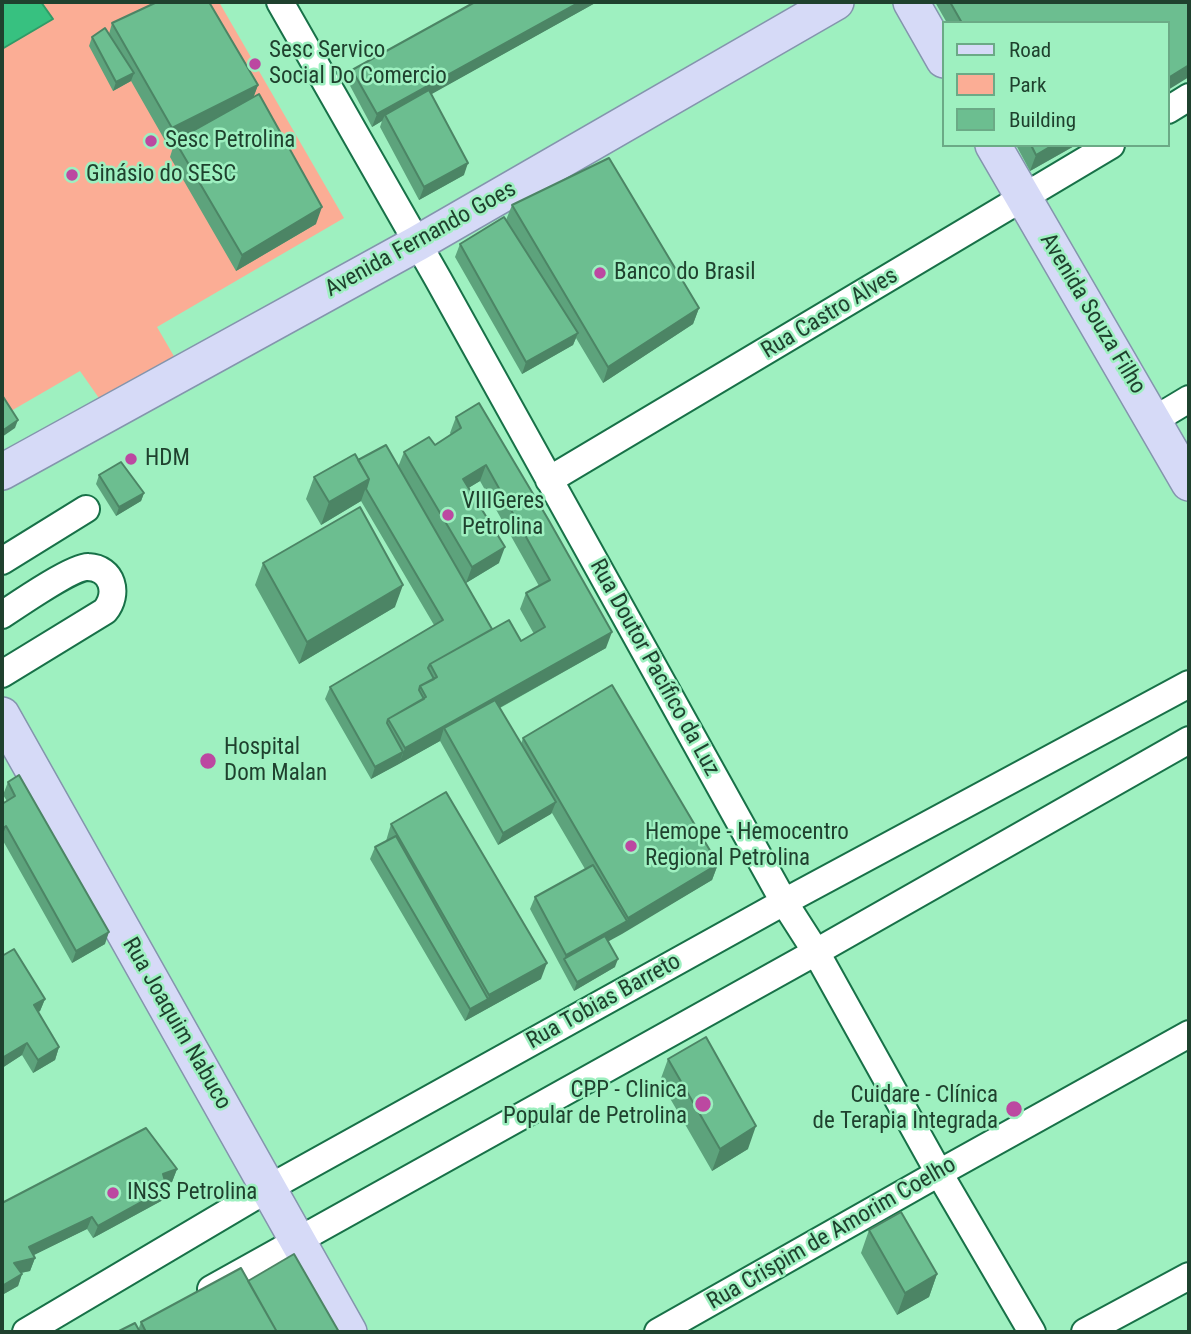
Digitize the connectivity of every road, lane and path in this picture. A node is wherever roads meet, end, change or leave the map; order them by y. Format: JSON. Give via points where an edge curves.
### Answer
{"nodes":[{"id":1,"x":280,"y":2,"type":"edge"},
{"id":2,"x":836,"y":2,"type":"edge"},
{"id":3,"x":911,"y":2,"type":"edge"},
{"id":4,"x":942,"y":56,"type":"edge"},
{"id":5,"x":1189,"y":97,"type":"edge"},
{"id":6,"x":1170,"y":109,"type":"edge"},
{"id":7,"x":994,"y":147,"type":"edge"},
{"id":8,"x":1108,"y":147,"type":"edge"},
{"id":9,"x":1024,"y":199,"type":"junction"},
{"id":10,"x":418,"y":243,"type":"junction"},
{"id":11,"x":1189,"y":399,"type":"edge"},
{"id":12,"x":1154,"y":419,"type":"junction"},
{"id":13,"x":2,"y":472,"type":"edge"},
{"id":14,"x":549,"y":480,"type":"junction"},
{"id":15,"x":1189,"y":483,"type":"edge"},
{"id":16,"x":86,"y":509,"type":"dead end"},
{"id":17,"x":2,"y":561,"type":"edge"},
{"id":18,"x":6,"y":604,"type":"edge"},
{"id":19,"x":2,"y":674,"type":"edge"},
{"id":20,"x":1189,"y":684,"type":"edge"},
{"id":21,"x":2,"y":715,"type":"edge"},
{"id":22,"x":1189,"y":740,"type":"edge"},
{"id":23,"x":784,"y":902,"type":"junction"},
{"id":24,"x":816,"y":952,"type":"junction"},
{"id":25,"x":1189,"y":1034,"type":"edge"},
{"id":26,"x":939,"y":1173,"type":"junction"},
{"id":27,"x":269,"y":1188,"type":"junction"},
{"id":28,"x":298,"y":1241,"type":"junction"},
{"id":29,"x":1189,"y":1276,"type":"edge"},
{"id":30,"x":192,"y":1300,"type":"edge"},
{"id":31,"x":26,"y":1332,"type":"edge"},
{"id":32,"x":349,"y":1332,"type":"edge"},
{"id":33,"x":658,"y":1332,"type":"edge"},
{"id":34,"x":1032,"y":1332,"type":"edge"},
{"id":35,"x":1086,"y":1332,"type":"edge"}],
"edges":[{"from":1,"to":10,"type":"street","name":"Rua Doutor Pacífico da Luz"},
{"from":2,"to":10,"type":"main road","name":"Avenida Fernando Goes"},
{"from":3,"to":4,"type":"main road"},
{"from":5,"to":6,"type":"street"},
{"from":7,"to":9,"type":"main road","name":"Avenida Souza Filho"},
{"from":8,"to":9,"type":"street","name":"Rua Castro Alves"},
{"from":9,"to":12,"type":"main road","name":"Avenida Souza Filho"},
{"from":9,"to":14,"type":"street","name":"Rua Castro Alves"},
{"from":10,"to":13,"type":"main road","name":"Avenida Fernando Goes"},
{"from":10,"to":14,"type":"street","name":"Rua Doutor Pacífico da Luz"},
{"from":11,"to":12,"type":"street"},
{"from":12,"to":15,"type":"main road","name":"Avenida Souza Filho"},
{"from":14,"to":23,"type":"street","name":"Rua Doutor Pacífico da Luz"},
{"from":16,"to":17,"type":"street"},
{"from":18,"to":19,"type":"street","via":[[80,567],[97,568],[113,587],[105,611]]},
{"from":20,"to":23,"type":"street","name":"Rua Tobias Barreto"},
{"from":21,"to":27,"type":"main road","name":"Rua Joaquim Nabuco"},
{"from":22,"to":24,"type":"street"},
{"from":23,"to":24,"type":"street","name":"Rua Doutor Pacífico da Luz"},
{"from":23,"to":27,"type":"street","name":"Rua Tobias Barreto"},
{"from":24,"to":26,"type":"street","name":"Rua Doutor Pacífico da Luz"},
{"from":24,"to":28,"type":"street"},
{"from":25,"to":26,"type":"street","name":"Rua Crispim de Amorim Coelho"},
{"from":26,"to":33,"type":"street","name":"Rua Crispim de Amorim Coelho"},
{"from":26,"to":34,"type":"street","name":"Rua Doutor Pacífico da Luz"},
{"from":27,"to":28,"type":"main road","name":"Rua Joaquim Nabuco"},
{"from":27,"to":31,"type":"street","name":"Rua Tobias Barreto"},
{"from":28,"to":30,"type":"street"},
{"from":28,"to":32,"type":"main road","name":"Rua Joaquim Nabuco"},
{"from":29,"to":35,"type":"street"}]}
